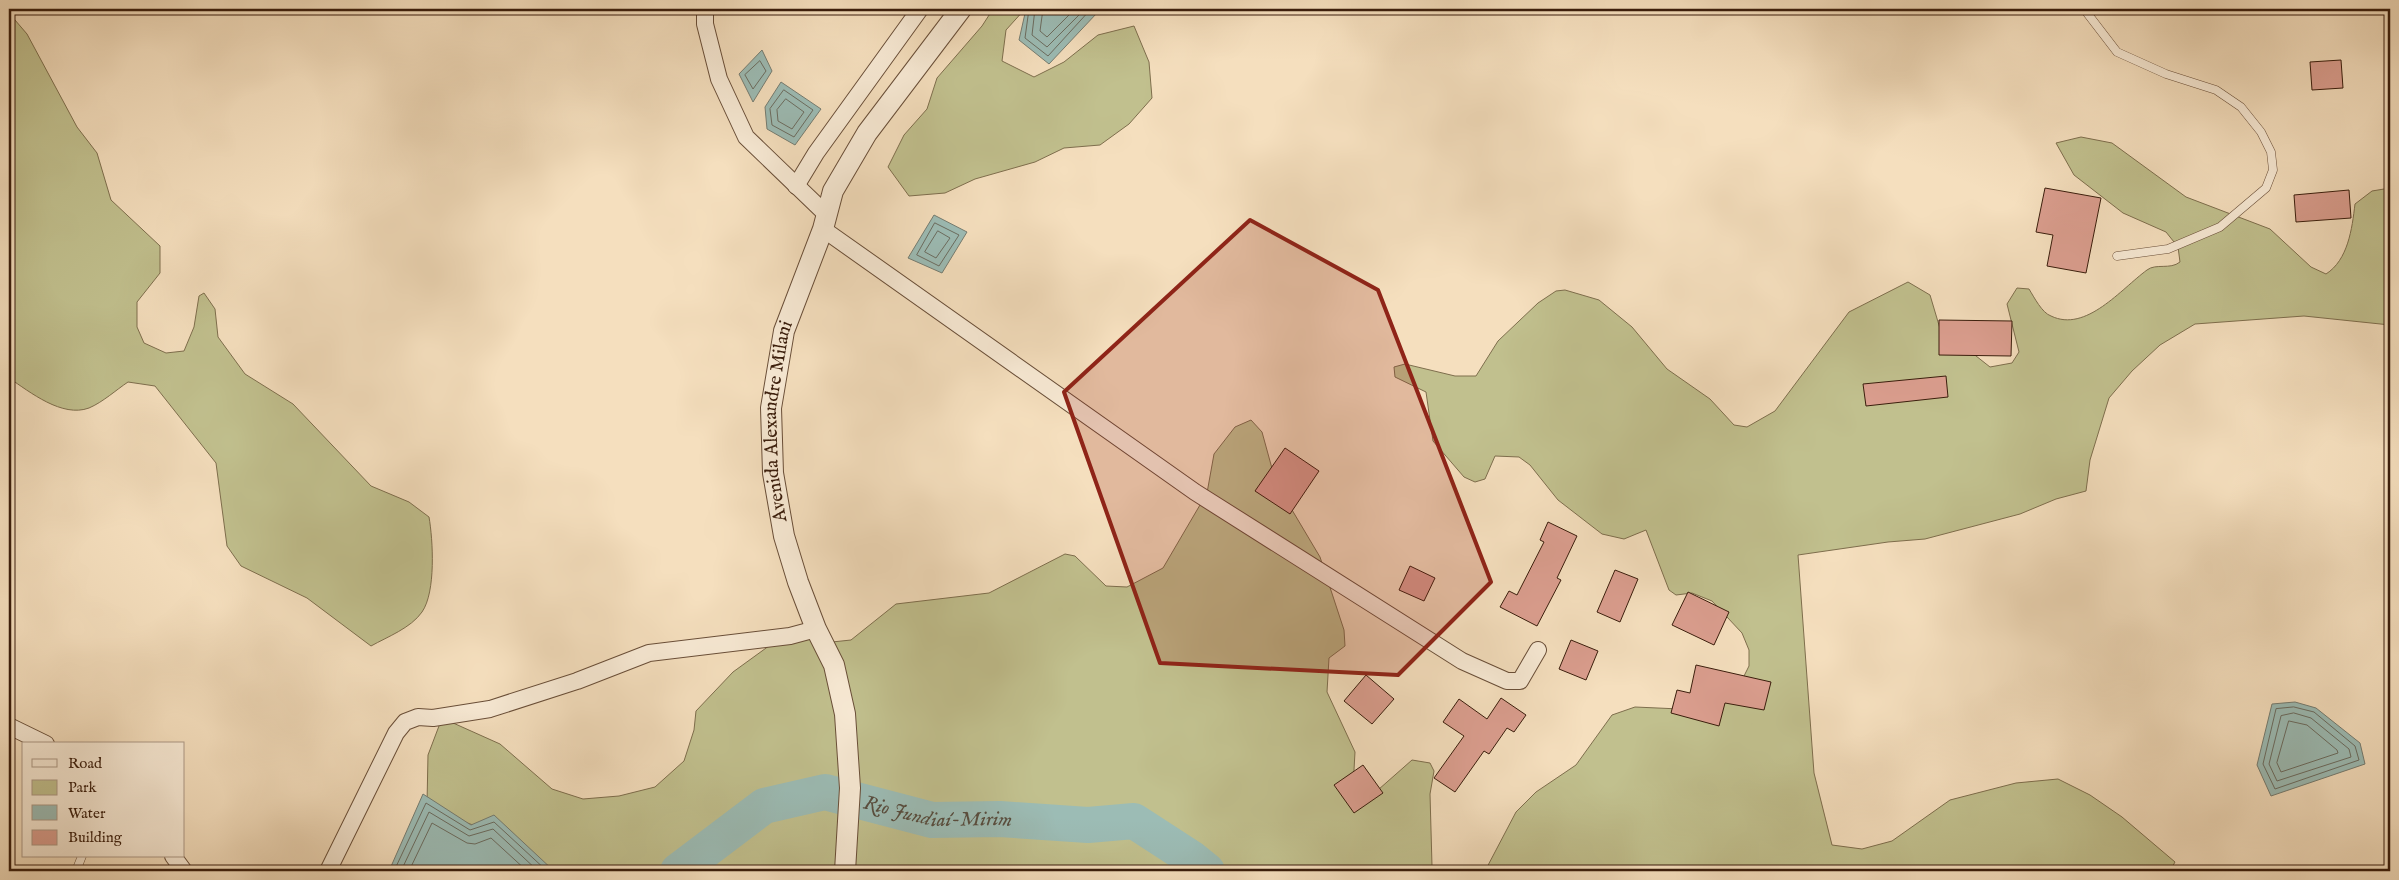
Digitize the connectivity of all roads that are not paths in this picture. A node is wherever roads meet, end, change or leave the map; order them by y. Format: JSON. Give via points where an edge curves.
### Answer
{"nodes":[{"id":1,"x":705,"y":9,"type":"edge"},
{"id":2,"x":920,"y":9,"type":"edge"},
{"id":3,"x":961,"y":9,"type":"edge"},
{"id":4,"x":2084,"y":9,"type":"edge"},
{"id":5,"x":796,"y":186,"type":"junction"},
{"id":6,"x":825,"y":222,"type":"junction"},
{"id":7,"x":2117,"y":256,"type":"dead end"},
{"id":8,"x":816,"y":628,"type":"junction"},
{"id":9,"x":1538,"y":650,"type":"dead end"},
{"id":10,"x":9,"y":726,"type":"edge"},
{"id":11,"x":42,"y":742,"type":"edge"},
{"id":12,"x":81,"y":858,"type":"edge"},
{"id":13,"x":174,"y":858,"type":"edge"},
{"id":14,"x":845,"y":869,"type":"edge"},
{"id":15,"x":76,"y":871,"type":"edge"},
{"id":16,"x":184,"y":871,"type":"edge"},
{"id":17,"x":328,"y":871,"type":"edge"}],
"edges":[{"from":1,"to":5,"type":"street","via":[[719,79],[746,137]]},
{"from":2,"to":5,"type":"street","via":[[816,153]]},
{"from":3,"to":6,"type":"street","name":"Avenida Alexandre Milani","via":[[867,132],[833,191]]},
{"from":4,"to":7,"type":"lane","via":[[2118,52],[2166,74],[2216,90],[2241,107],[2261,132],[2271,152],[2273,170],[2266,188],[2220,227],[2168,249]]},
{"from":5,"to":6,"type":"street"},
{"from":6,"to":8,"type":"street","name":"Avenida Alexandre Milani","via":[[784,331],[771,408],[773,473],[784,536]]},
{"from":6,"to":9,"type":"street","via":[[1195,492],[1462,661],[1507,681],[1520,681]]},
{"from":8,"to":14,"type":"street","name":"Avenida Alexandre Milani","via":[[834,665],[845,714],[850,788]]},
{"from":8,"to":17,"type":"street","via":[[790,636],[649,653],[490,708],[433,718],[418,716],[405,722],[396,733]]},
{"from":10,"to":11,"type":"street"},
{"from":12,"to":15,"type":"lane"},
{"from":13,"to":16,"type":"street"}]}
